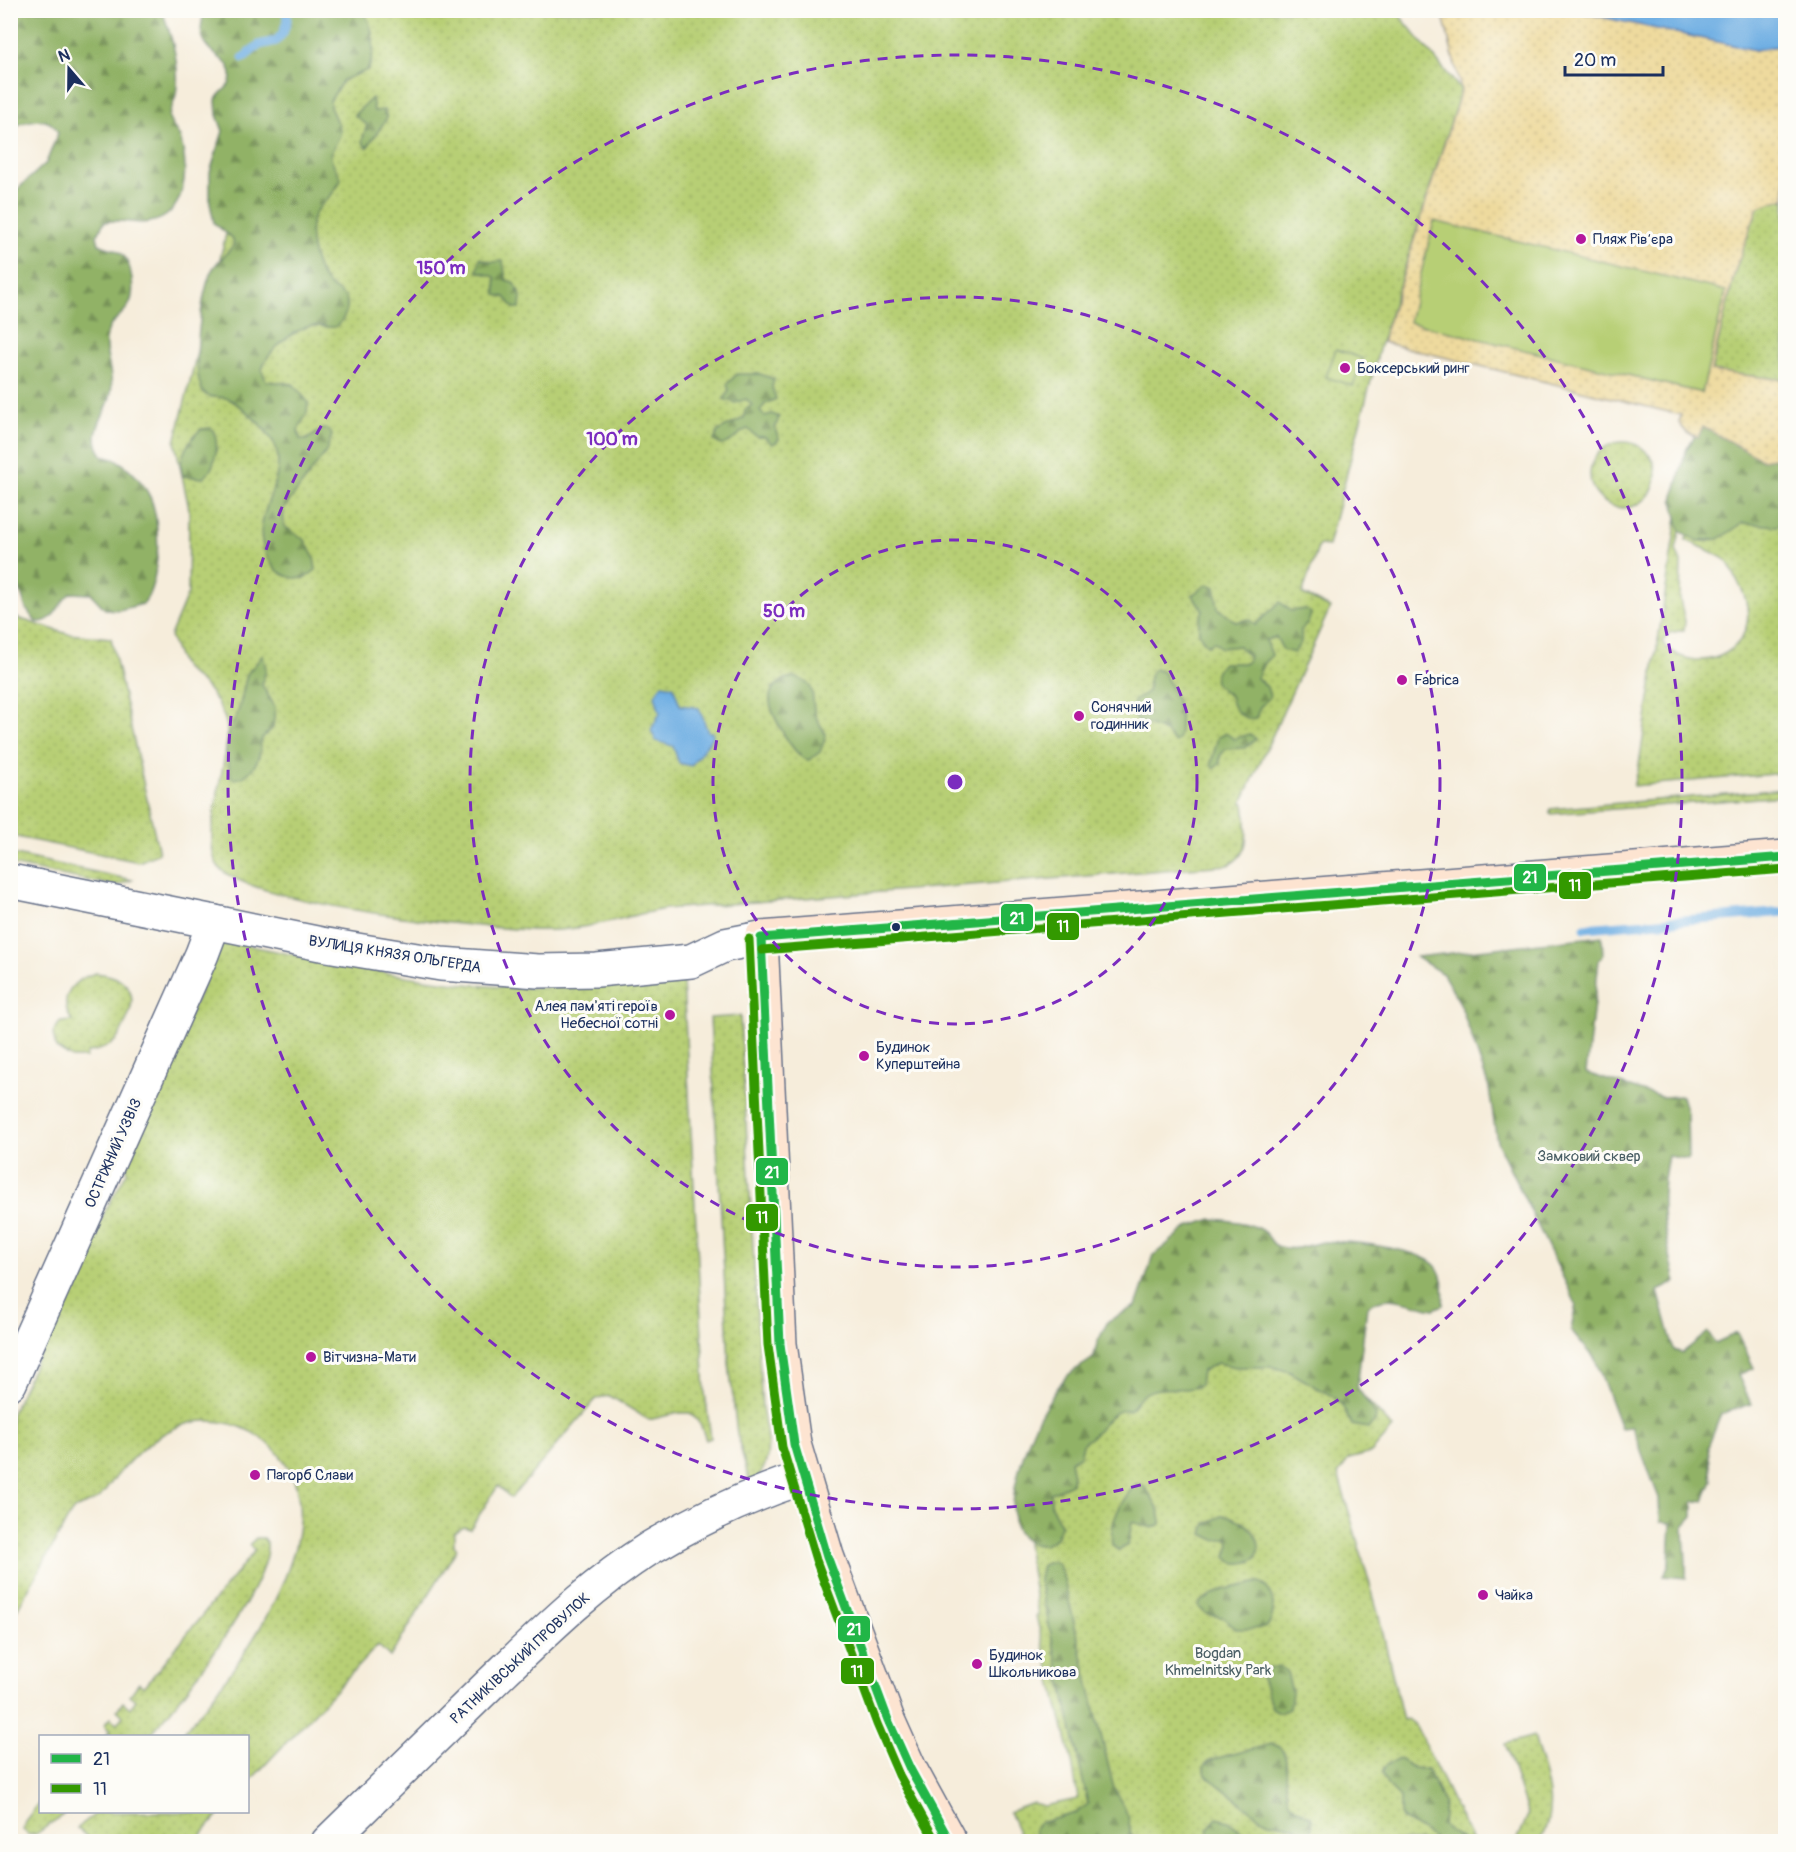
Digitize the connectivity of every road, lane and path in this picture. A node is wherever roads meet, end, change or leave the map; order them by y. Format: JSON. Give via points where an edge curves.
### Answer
{"nodes":[{"id":1,"x":1785,"y":857,"type":"edge"},
{"id":2,"x":10,"y":881,"type":"edge"},
{"id":3,"x":214,"y":922,"type":"junction"},
{"id":4,"x":761,"y":938,"type":"junction"},
{"id":5,"x":10,"y":1383,"type":"edge"},
{"id":6,"x":802,"y":1478,"type":"junction"},
{"id":7,"x":328,"y":1842,"type":"edge"},
{"id":8,"x":950,"y":1842,"type":"edge"}],
"edges":[{"from":1,"to":4,"type":"main road","name":"ВУЛИЦЯ КНЯЗЯ ОЛЬГЕРДА"},
{"from":2,"to":3,"type":"street","name":"ВУЛИЦЯ КНЯЗЯ ОЛЬГЕРДА"},
{"from":3,"to":4,"type":"street","name":"ВУЛИЦЯ КНЯЗЯ ОЛЬГЕРДА","via":[[441,964],[538,971],[691,961],[725,945]]},
{"from":3,"to":5,"type":"street","name":"ОСТРІЖНИЙ УЗВІЗ"},
{"from":4,"to":6,"type":"main road","via":[[780,1344]]},
{"from":6,"to":7,"type":"street","name":"РАТНИКІВСЬКИЙ ПРОВУЛОК","via":[[669,1538],[591,1592]]},
{"from":6,"to":8,"type":"main road","via":[[888,1720]]}]}
